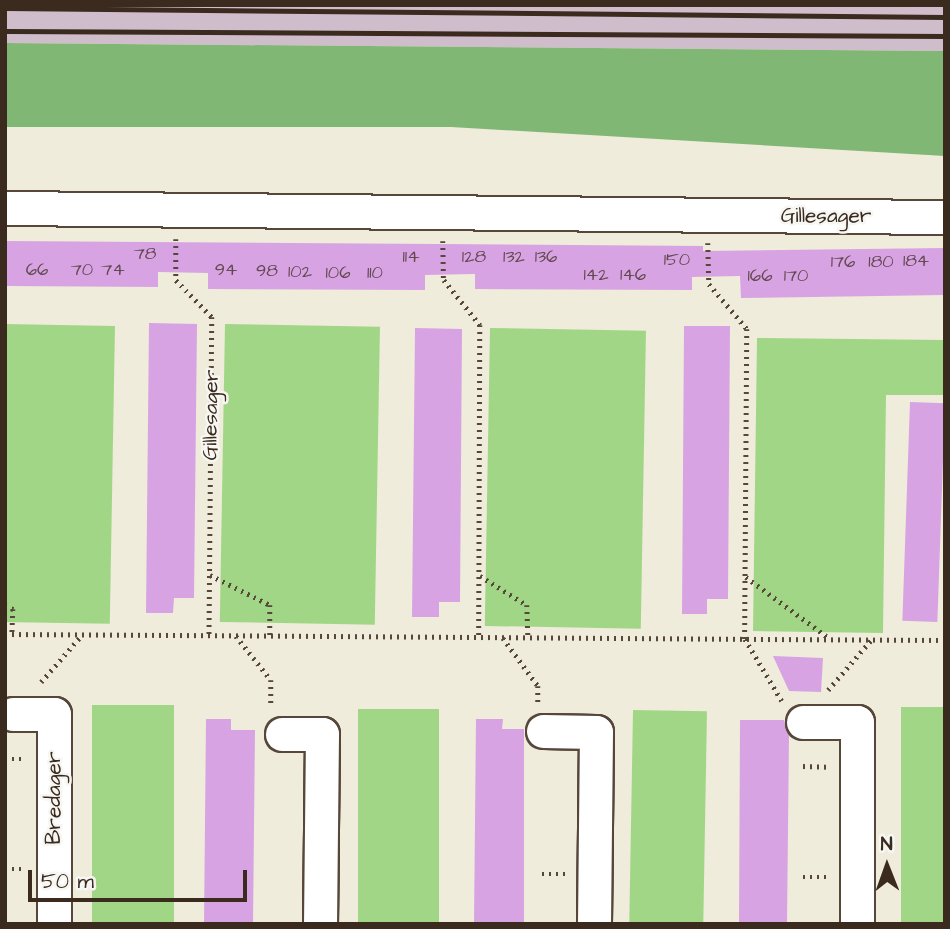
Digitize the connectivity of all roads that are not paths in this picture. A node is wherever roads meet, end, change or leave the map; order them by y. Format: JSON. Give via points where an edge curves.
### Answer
{"nodes":[{"id":1,"x":5,"y":208,"type":"edge"},
{"id":2,"x":945,"y":217,"type":"edge"},
{"id":3,"x":13,"y":714,"type":"dead end"},
{"id":4,"x":803,"y":722,"type":"road end"},
{"id":5,"x":543,"y":732,"type":"road end"},
{"id":6,"x":282,"y":734,"type":"road end"},
{"id":7,"x":54,"y":924,"type":"edge"},
{"id":8,"x":320,"y":924,"type":"edge"},
{"id":9,"x":594,"y":924,"type":"edge"},
{"id":10,"x":857,"y":924,"type":"edge"}],
"edges":[{"from":1,"to":2,"type":"street","name":"Gillesager"},
{"from":3,"to":7,"type":"street","name":"Bredager","via":[[54,714]]},
{"from":4,"to":10,"type":"street","via":[[857,722]]},
{"from":5,"to":9,"type":"street","via":[[596,732]]},
{"from":6,"to":8,"type":"street","via":[[322,734]]}]}
